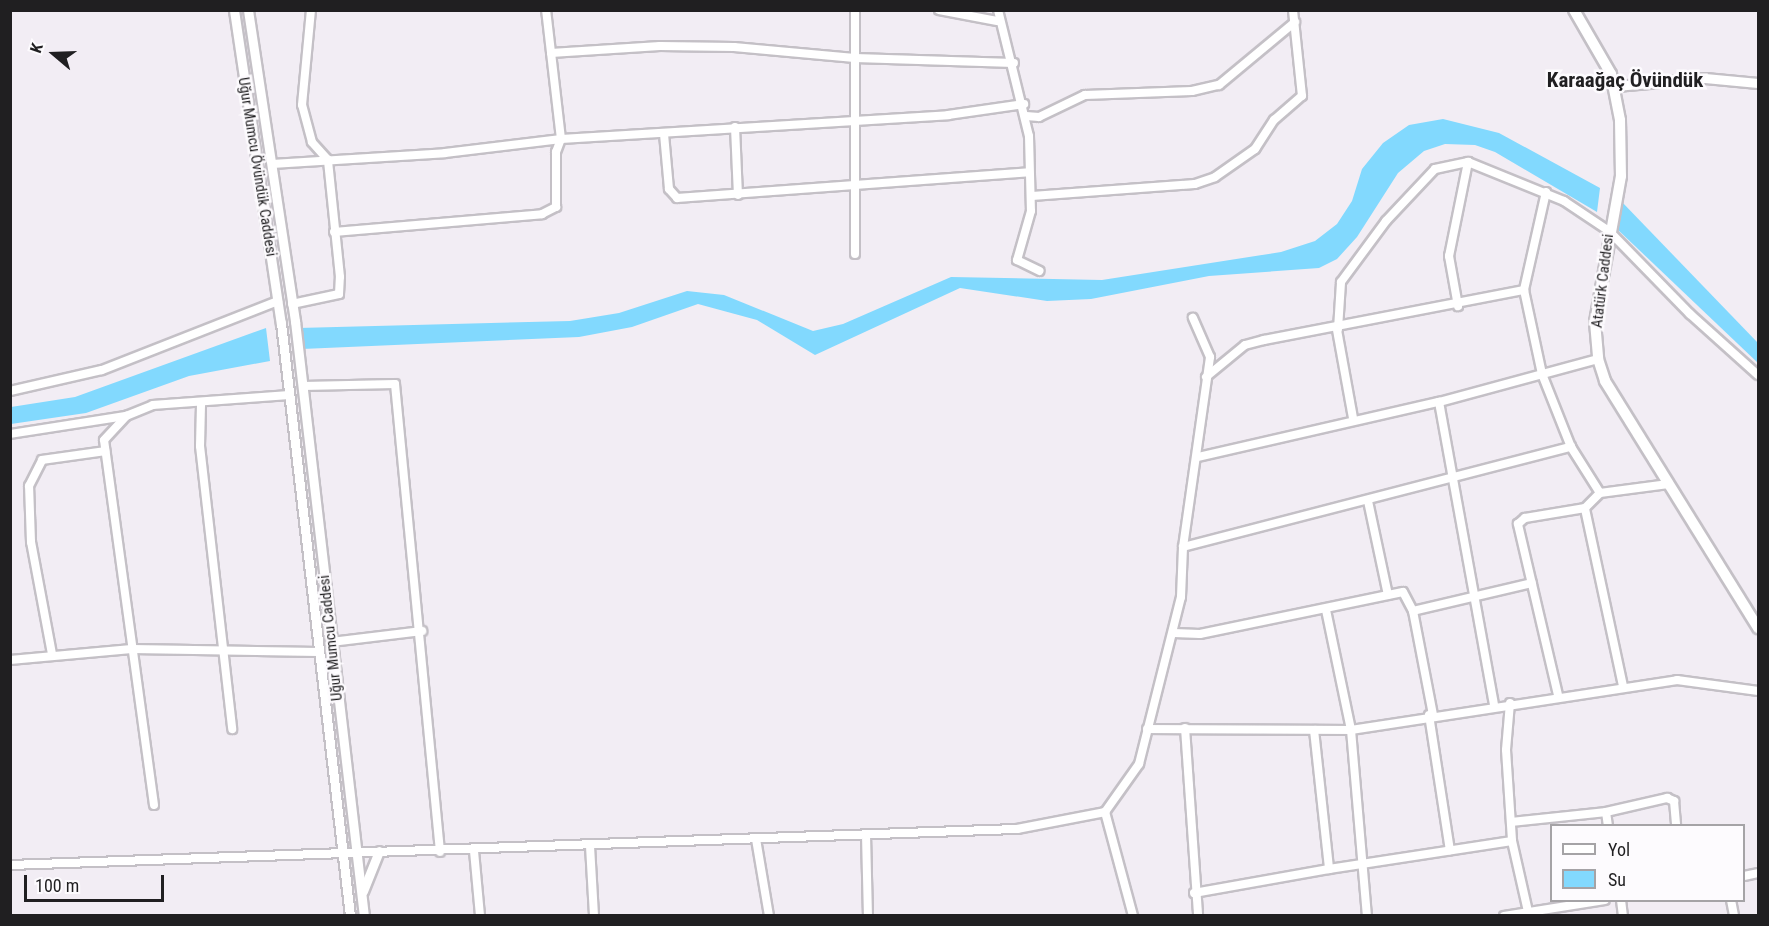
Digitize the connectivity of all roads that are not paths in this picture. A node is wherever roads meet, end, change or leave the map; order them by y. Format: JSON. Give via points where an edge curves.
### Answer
{"nodes":[{"id":1,"x":234,"y":10,"type":"edge"},
{"id":2,"x":248,"y":10,"type":"edge"},
{"id":3,"x":311,"y":10,"type":"edge"},
{"id":4,"x":546,"y":10,"type":"edge"},
{"id":5,"x":855,"y":10,"type":"edge"},
{"id":6,"x":939,"y":10,"type":"edge"},
{"id":7,"x":998,"y":10,"type":"edge"},
{"id":8,"x":1293,"y":10,"type":"edge"},
{"id":9,"x":1574,"y":10,"type":"edge"},
{"id":10,"x":998,"y":21,"type":"junction"},
{"id":11,"x":1295,"y":22,"type":"junction"},
{"id":12,"x":550,"y":53,"type":"junction"},
{"id":13,"x":855,"y":58,"type":"junction"},
{"id":14,"x":1014,"y":63,"type":"junction"},
{"id":15,"x":1758,"y":83,"type":"edge"},
{"id":16,"x":1616,"y":87,"type":"junction"},
{"id":17,"x":1024,"y":104,"type":"junction"},
{"id":18,"x":1026,"y":116,"type":"junction"},
{"id":19,"x":854,"y":120,"type":"junction"},
{"id":20,"x":735,"y":127,"type":"junction"},
{"id":21,"x":664,"y":134,"type":"junction"},
{"id":22,"x":561,"y":139,"type":"junction"},
{"id":23,"x":328,"y":160,"type":"junction"},
{"id":24,"x":1468,"y":162,"type":"junction"},
{"id":25,"x":272,"y":164,"type":"junction"},
{"id":26,"x":1029,"y":172,"type":"junction"},
{"id":27,"x":855,"y":185,"type":"junction"},
{"id":28,"x":1546,"y":192,"type":"junction"},
{"id":29,"x":738,"y":195,"type":"junction"},
{"id":30,"x":1032,"y":196,"type":"junction"},
{"id":31,"x":1609,"y":231,"type":"junction"},
{"id":32,"x":334,"y":232,"type":"junction"},
{"id":33,"x":855,"y":254,"type":"dead end"},
{"id":34,"x":1040,"y":271,"type":"dead end"},
{"id":35,"x":1524,"y":290,"type":"junction"},
{"id":36,"x":278,"y":301,"type":"junction"},
{"id":37,"x":292,"y":304,"type":"junction"},
{"id":38,"x":1458,"y":306,"type":"junction"},
{"id":39,"x":1193,"y":318,"type":"dead end"},
{"id":40,"x":1337,"y":329,"type":"junction"},
{"id":41,"x":300,"y":359,"type":"joint"},
{"id":42,"x":1598,"y":359,"type":"junction"},
{"id":43,"x":286,"y":361,"type":"joint"},
{"id":44,"x":1542,"y":374,"type":"junction"},
{"id":45,"x":1758,"y":375,"type":"edge"},
{"id":46,"x":1206,"y":377,"type":"junction"},
{"id":47,"x":303,"y":386,"type":"junction"},
{"id":48,"x":10,"y":391,"type":"edge"},
{"id":49,"x":290,"y":395,"type":"junction"},
{"id":50,"x":1439,"y":402,"type":"junction"},
{"id":51,"x":201,"y":405,"type":"junction"},
{"id":52,"x":126,"y":416,"type":"junction"},
{"id":53,"x":1353,"y":418,"type":"junction"},
{"id":54,"x":10,"y":435,"type":"edge"},
{"id":55,"x":1571,"y":447,"type":"junction"},
{"id":56,"x":105,"y":451,"type":"junction"},
{"id":57,"x":1198,"y":457,"type":"junction"},
{"id":58,"x":1456,"y":479,"type":"junction"},
{"id":59,"x":1668,"y":484,"type":"junction"},
{"id":60,"x":1600,"y":493,"type":"junction"},
{"id":61,"x":1368,"y":501,"type":"junction"},
{"id":62,"x":1585,"y":508,"type":"junction"},
{"id":63,"x":1183,"y":547,"type":"junction"},
{"id":64,"x":1532,"y":583,"type":"junction"},
{"id":65,"x":1388,"y":595,"type":"junction"},
{"id":66,"x":1476,"y":598,"type":"junction"},
{"id":67,"x":1326,"y":610,"type":"junction"},
{"id":68,"x":1413,"y":610,"type":"junction"},
{"id":69,"x":1758,"y":628,"type":"edge"},
{"id":70,"x":422,"y":631,"type":"junction"},
{"id":71,"x":1174,"y":633,"type":"junction"},
{"id":72,"x":331,"y":642,"type":"junction"},
{"id":73,"x":223,"y":647,"type":"junction"},
{"id":74,"x":132,"y":649,"type":"junction"},
{"id":75,"x":318,"y":652,"type":"junction"},
{"id":76,"x":52,"y":654,"type":"junction"},
{"id":77,"x":10,"y":660,"type":"edge"},
{"id":78,"x":1623,"y":686,"type":"junction"},
{"id":79,"x":1758,"y":691,"type":"edge"},
{"id":80,"x":1558,"y":695,"type":"junction"},
{"id":81,"x":1510,"y":703,"type":"junction"},
{"id":82,"x":1494,"y":705,"type":"junction"},
{"id":83,"x":1431,"y":715,"type":"junction"},
{"id":84,"x":1185,"y":728,"type":"junction"},
{"id":85,"x":232,"y":729,"type":"dead end"},
{"id":86,"x":1147,"y":729,"type":"junction"},
{"id":87,"x":1351,"y":729,"type":"junction"},
{"id":88,"x":1314,"y":730,"type":"junction"},
{"id":89,"x":154,"y":806,"type":"dead end"},
{"id":90,"x":1105,"y":812,"type":"junction"},
{"id":91,"x":1606,"y":812,"type":"junction"},
{"id":92,"x":1511,"y":822,"type":"junction"},
{"id":93,"x":1608,"y":824,"type":"edge"},
{"id":94,"x":1676,"y":824,"type":"edge"},
{"id":95,"x":866,"y":835,"type":"junction"},
{"id":96,"x":756,"y":839,"type":"junction"},
{"id":97,"x":1512,"y":841,"type":"junction"},
{"id":98,"x":590,"y":846,"type":"junction"},
{"id":99,"x":1450,"y":850,"type":"junction"},
{"id":100,"x":341,"y":851,"type":"junction"},
{"id":101,"x":355,"y":851,"type":"junction"},
{"id":102,"x":379,"y":851,"type":"junction"},
{"id":103,"x":474,"y":851,"type":"junction"},
{"id":104,"x":440,"y":852,"type":"junction"},
{"id":105,"x":10,"y":865,"type":"edge"},
{"id":106,"x":1363,"y":866,"type":"junction"},
{"id":107,"x":1329,"y":869,"type":"junction"},
{"id":108,"x":1194,"y":893,"type":"junction"},
{"id":109,"x":362,"y":896,"type":"junction"},
{"id":110,"x":1593,"y":902,"type":"edge"},
{"id":111,"x":1529,"y":913,"type":"edge"},
{"id":112,"x":350,"y":915,"type":"edge"},
{"id":113,"x":364,"y":915,"type":"edge"},
{"id":114,"x":480,"y":915,"type":"edge"},
{"id":115,"x":594,"y":915,"type":"edge"},
{"id":116,"x":769,"y":915,"type":"edge"},
{"id":117,"x":867,"y":915,"type":"edge"},
{"id":118,"x":1133,"y":915,"type":"edge"},
{"id":119,"x":1198,"y":915,"type":"edge"},
{"id":120,"x":1367,"y":915,"type":"edge"},
{"id":121,"x":1504,"y":915,"type":"edge"}],
"edges":[{"from":1,"to":36,"type":"street","name":"Uğur Mumcu Övündük Caddesi"},
{"from":2,"to":25,"type":"street","name":"Uğur Mumcu Övündük Caddesi"},
{"from":3,"to":23,"type":"street","via":[[302,105],[312,142]]},
{"from":4,"to":12,"type":"street"},
{"from":5,"to":13,"type":"street"},
{"from":6,"to":10,"type":"street"},
{"from":7,"to":10,"type":"street"},
{"from":8,"to":11,"type":"street"},
{"from":9,"to":16,"type":"main road","name":"Atatürk Caddesi"},
{"from":10,"to":14,"type":"street"},
{"from":11,"to":18,"type":"street","via":[[1219,85],[1192,91],[1085,95],[1038,117]]},
{"from":11,"to":30,"type":"street","via":[[1302,96],[1274,120],[1255,149],[1215,177],[1168,189]]},
{"from":12,"to":13,"type":"street","via":[[670,46]]},
{"from":12,"to":22,"type":"street"},
{"from":13,"to":14,"type":"street"},
{"from":13,"to":19,"type":"street"},
{"from":14,"to":17,"type":"street"},
{"from":15,"to":16,"type":"street","via":[[1706,78]]},
{"from":16,"to":31,"type":"main road","name":"Atatürk Caddesi","via":[[1621,176]]},
{"from":17,"to":18,"type":"street"},
{"from":17,"to":19,"type":"street","via":[[948,115]]},
{"from":18,"to":26,"type":"street"},
{"from":19,"to":20,"type":"street"},
{"from":19,"to":27,"type":"street"},
{"from":20,"to":21,"type":"street"},
{"from":20,"to":29,"type":"street"},
{"from":21,"to":22,"type":"street"},
{"from":21,"to":29,"type":"street","via":[[672,196]]},
{"from":22,"to":23,"type":"street"},
{"from":22,"to":32,"type":"street","via":[[556,166],[559,198],[556,207],[546,213]]},
{"from":23,"to":25,"type":"street"},
{"from":23,"to":32,"type":"street"},
{"from":24,"to":28,"type":"street"},
{"from":24,"to":38,"type":"street","via":[[1449,256]]},
{"from":24,"to":40,"type":"street","via":[[1435,169],[1386,221],[1341,282]]},
{"from":25,"to":37,"type":"street","name":"Uğur Mumcu Övündük Caddesi"},
{"from":26,"to":27,"type":"street"},
{"from":26,"to":30,"type":"street"},
{"from":27,"to":29,"type":"street"},
{"from":27,"to":33,"type":"street"},
{"from":28,"to":31,"type":"street"},
{"from":28,"to":35,"type":"street"},
{"from":30,"to":34,"type":"street","via":[[1017,260]]},
{"from":31,"to":42,"type":"main road","name":"Atatürk Caddesi","via":[[1595,322]]},
{"from":31,"to":45,"type":"street","via":[[1690,314]]},
{"from":32,"to":37,"type":"street","via":[[339,294]]},
{"from":35,"to":38,"type":"street"},
{"from":35,"to":44,"type":"street"},
{"from":36,"to":43,"type":"street","name":"Uğur Mumcu Övündük Caddesi"},
{"from":36,"to":48,"type":"street","via":[[102,370]]},
{"from":37,"to":41,"type":"street","name":"Uğur Mumcu Övündük Caddesi"},
{"from":38,"to":40,"type":"street"},
{"from":39,"to":46,"type":"street","via":[[1210,357]]},
{"from":40,"to":46,"type":"street","via":[[1245,345]]},
{"from":40,"to":53,"type":"street"},
{"from":41,"to":47,"type":"street","name":"Uğur Mumcu Caddesi"},
{"from":42,"to":44,"type":"street"},
{"from":42,"to":59,"type":"main road","name":"Atatürk Caddesi","via":[[1605,381]]},
{"from":43,"to":49,"type":"street","name":"Uğur Mumcu Caddesi"},
{"from":44,"to":50,"type":"street"},
{"from":44,"to":55,"type":"street"},
{"from":46,"to":57,"type":"street"},
{"from":47,"to":70,"type":"street","via":[[395,384]]},
{"from":47,"to":72,"type":"street","name":"Uğur Mumcu Caddesi"},
{"from":49,"to":51,"type":"street"},
{"from":49,"to":75,"type":"street","name":"Uğur Mumcu Caddesi"},
{"from":50,"to":53,"type":"street"},
{"from":50,"to":58,"type":"street"},
{"from":51,"to":52,"type":"street","via":[[174,402]]},
{"from":51,"to":73,"type":"street","via":[[200,446]]},
{"from":52,"to":54,"type":"street"},
{"from":52,"to":56,"type":"street","via":[[108,432]]},
{"from":53,"to":57,"type":"street"},
{"from":55,"to":58,"type":"street"},
{"from":55,"to":60,"type":"street"},
{"from":56,"to":74,"type":"street"},
{"from":56,"to":76,"type":"street","via":[[42,460],[29,486],[32,542]]},
{"from":57,"to":63,"type":"street"},
{"from":58,"to":61,"type":"street"},
{"from":58,"to":66,"type":"street"},
{"from":59,"to":60,"type":"street"},
{"from":59,"to":69,"type":"main road","name":"Atatürk Caddesi"},
{"from":60,"to":62,"type":"street"},
{"from":61,"to":63,"type":"street"},
{"from":61,"to":65,"type":"street"},
{"from":62,"to":64,"type":"street","via":[[1525,518],[1518,524]]},
{"from":62,"to":78,"type":"street"},
{"from":63,"to":71,"type":"street","via":[[1181,597]]},
{"from":64,"to":66,"type":"street"},
{"from":64,"to":80,"type":"street"},
{"from":65,"to":67,"type":"street"},
{"from":65,"to":68,"type":"street","via":[[1403,592]]},
{"from":66,"to":68,"type":"street"},
{"from":66,"to":82,"type":"street"},
{"from":67,"to":71,"type":"street","via":[[1200,634]]},
{"from":67,"to":87,"type":"street"},
{"from":68,"to":83,"type":"street"},
{"from":70,"to":72,"type":"street"},
{"from":70,"to":104,"type":"street"},
{"from":71,"to":86,"type":"street"},
{"from":72,"to":101,"type":"street","name":"Uğur Mumcu Caddesi"},
{"from":73,"to":74,"type":"street"},
{"from":73,"to":75,"type":"street"},
{"from":73,"to":85,"type":"street"},
{"from":74,"to":76,"type":"street"},
{"from":74,"to":89,"type":"street"},
{"from":75,"to":100,"type":"street","name":"Uğur Mumcu Caddesi"},
{"from":76,"to":77,"type":"street"},
{"from":78,"to":79,"type":"street","via":[[1695,680]]},
{"from":78,"to":80,"type":"street"},
{"from":80,"to":81,"type":"street"},
{"from":81,"to":82,"type":"street"},
{"from":81,"to":92,"type":"street","via":[[1506,750]]},
{"from":82,"to":83,"type":"street"},
{"from":83,"to":87,"type":"street"},
{"from":83,"to":99,"type":"street"},
{"from":84,"to":86,"type":"street"},
{"from":84,"to":88,"type":"street"},
{"from":84,"to":108,"type":"street"},
{"from":86,"to":90,"type":"street","via":[[1139,764]]},
{"from":87,"to":88,"type":"street"},
{"from":87,"to":106,"type":"street"},
{"from":88,"to":107,"type":"street"},
{"from":90,"to":95,"type":"street","via":[[1017,829]]},
{"from":90,"to":118,"type":"street"},
{"from":91,"to":92,"type":"street"},
{"from":91,"to":93,"type":"street"},
{"from":91,"to":94,"type":"street","via":[[1667,798],[1674,801]]},
{"from":92,"to":97,"type":"street"},
{"from":95,"to":96,"type":"street"},
{"from":95,"to":117,"type":"street"},
{"from":96,"to":98,"type":"street"},
{"from":96,"to":116,"type":"street"},
{"from":97,"to":99,"type":"street"},
{"from":97,"to":111,"type":"street"},
{"from":98,"to":103,"type":"street"},
{"from":98,"to":115,"type":"street"},
{"from":99,"to":106,"type":"street"},
{"from":100,"to":101,"type":"street"},
{"from":100,"to":105,"type":"street"},
{"from":100,"to":112,"type":"street","name":"Uğur Mumcu Caddesi"},
{"from":101,"to":102,"type":"street"},
{"from":101,"to":109,"type":"street","name":"Uğur Mumcu Caddesi"},
{"from":102,"to":104,"type":"street"},
{"from":102,"to":109,"type":"street"},
{"from":103,"to":104,"type":"street"},
{"from":103,"to":114,"type":"street"},
{"from":106,"to":107,"type":"street"},
{"from":106,"to":120,"type":"street"},
{"from":107,"to":108,"type":"street"},
{"from":108,"to":119,"type":"street"},
{"from":109,"to":113,"type":"street","name":"Uğur Mumcu Caddesi"},
{"from":110,"to":111,"type":"street"},
{"from":111,"to":121,"type":"street"}]}
